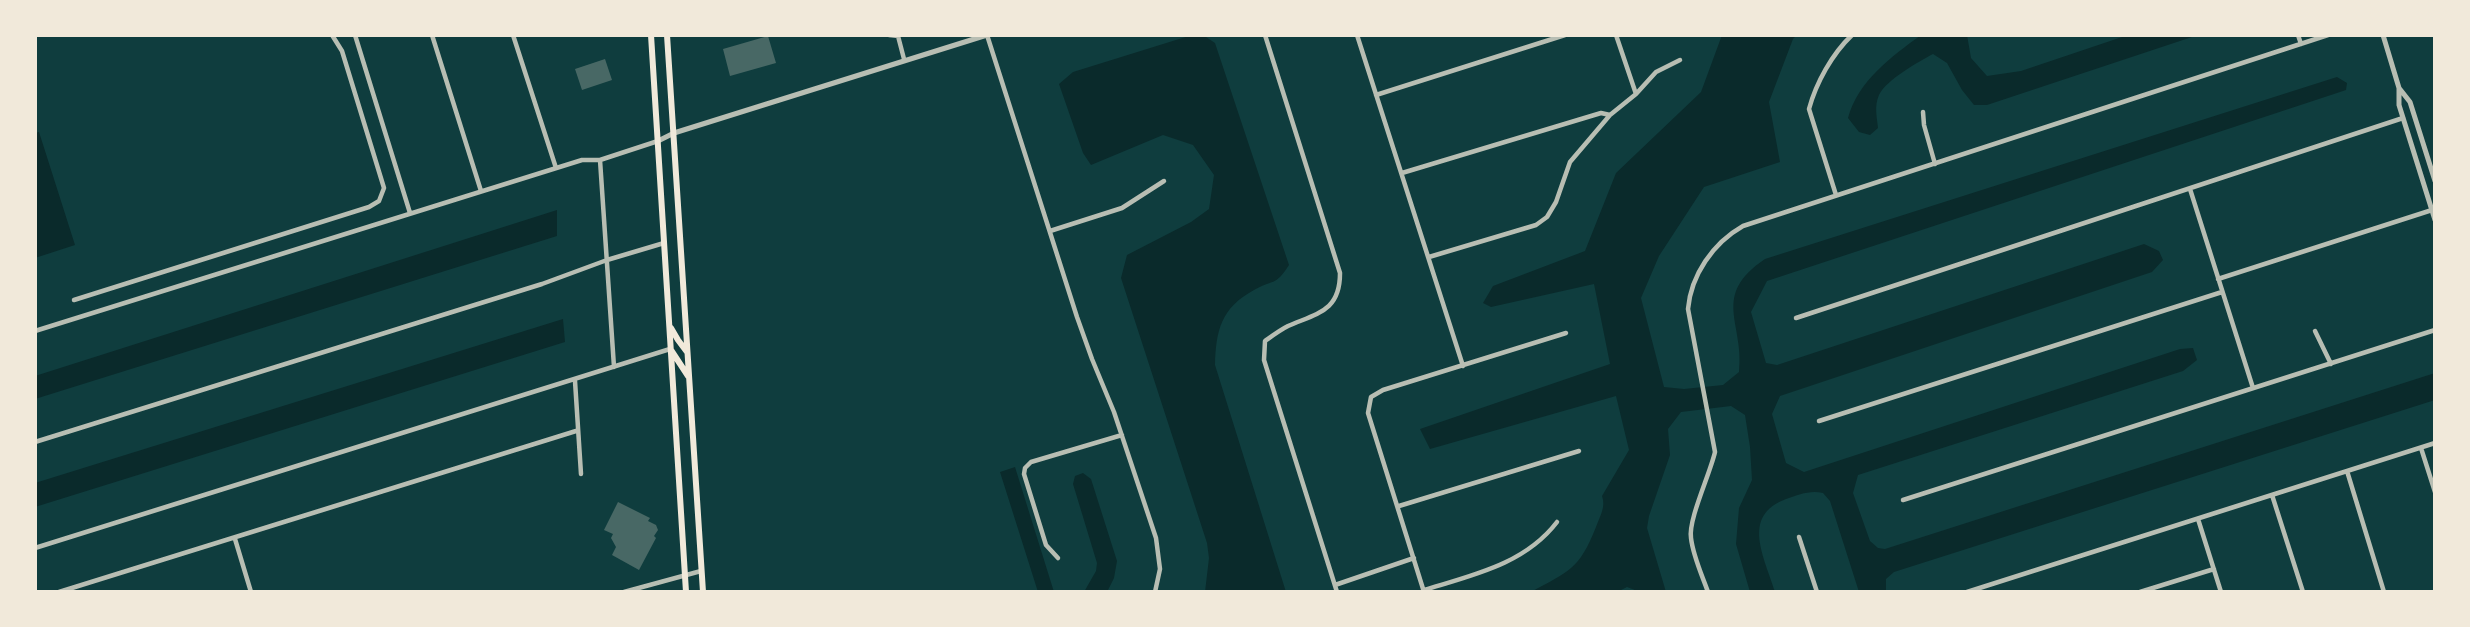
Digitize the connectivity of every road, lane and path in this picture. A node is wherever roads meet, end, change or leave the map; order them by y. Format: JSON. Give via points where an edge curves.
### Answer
{"nodes":[{"id":1,"x":332,"y":35,"type":"edge"},
{"id":2,"x":355,"y":35,"type":"edge"},
{"id":3,"x":432,"y":35,"type":"edge"},
{"id":4,"x":513,"y":35,"type":"edge"},
{"id":5,"x":651,"y":35,"type":"edge"},
{"id":6,"x":667,"y":35,"type":"edge"},
{"id":7,"x":889,"y":35,"type":"edge"},
{"id":8,"x":987,"y":35,"type":"edge"},
{"id":9,"x":1265,"y":35,"type":"edge"},
{"id":10,"x":1357,"y":35,"type":"edge"},
{"id":11,"x":1565,"y":35,"type":"edge"},
{"id":12,"x":1616,"y":35,"type":"edge"},
{"id":13,"x":1852,"y":35,"type":"edge"},
{"id":14,"x":2298,"y":35,"type":"edge"},
{"id":15,"x":2328,"y":35,"type":"edge"},
{"id":16,"x":2383,"y":35,"type":"edge"},
{"id":17,"x":2301,"y":44,"type":"junction"},
{"id":18,"x":904,"y":60,"type":"junction"},
{"id":19,"x":1680,"y":60,"type":"dead end"},
{"id":20,"x":2399,"y":88,"type":"junction"},
{"id":21,"x":1636,"y":94,"type":"junction"},
{"id":22,"x":1376,"y":95,"type":"junction"},
{"id":23,"x":1923,"y":112,"type":"dead end"},
{"id":24,"x":1610,"y":115,"type":"junction"},
{"id":25,"x":2403,"y":118,"type":"junction"},
{"id":26,"x":674,"y":133,"type":"junction"},
{"id":27,"x":658,"y":141,"type":"junction"},
{"id":28,"x":600,"y":160,"type":"junction"},
{"id":29,"x":1935,"y":164,"type":"junction"},
{"id":30,"x":556,"y":168,"type":"junction"},
{"id":31,"x":1402,"y":173,"type":"junction"},
{"id":32,"x":1164,"y":181,"type":"dead end"},
{"id":33,"x":2435,"y":181,"type":"edge"},
{"id":34,"x":2190,"y":188,"type":"junction"},
{"id":35,"x":481,"y":191,"type":"junction"},
{"id":36,"x":1836,"y":195,"type":"junction"},
{"id":37,"x":2432,"y":210,"type":"junction"},
{"id":38,"x":410,"y":213,"type":"junction"},
{"id":39,"x":2435,"y":220,"type":"edge"},
{"id":40,"x":1050,"y":231,"type":"junction"},
{"id":41,"x":664,"y":243,"type":"junction"},
{"id":42,"x":1429,"y":257,"type":"junction"},
{"id":43,"x":607,"y":260,"type":"junction"},
{"id":44,"x":2218,"y":279,"type":"junction"},
{"id":45,"x":2222,"y":292,"type":"junction"},
{"id":46,"x":74,"y":300,"type":"dead end"},
{"id":47,"x":1796,"y":318,"type":"dead end"},
{"id":48,"x":669,"y":323,"type":"junction"},
{"id":49,"x":2435,"y":330,"type":"edge"},
{"id":50,"x":35,"y":331,"type":"edge"},
{"id":51,"x":2315,"y":331,"type":"dead end"},
{"id":52,"x":1566,"y":333,"type":"dead end"},
{"id":53,"x":670,"y":349,"type":"junction"},
{"id":54,"x":687,"y":352,"type":"junction"},
{"id":55,"x":2331,"y":364,"type":"junction"},
{"id":56,"x":1463,"y":366,"type":"junction"},
{"id":57,"x":614,"y":367,"type":"junction"},
{"id":58,"x":689,"y":377,"type":"junction"},
{"id":59,"x":575,"y":381,"type":"junction"},
{"id":60,"x":2253,"y":388,"type":"junction"},
{"id":61,"x":1819,"y":421,"type":"dead end"},
{"id":62,"x":576,"y":431,"type":"junction"},
{"id":63,"x":1122,"y":435,"type":"junction"},
{"id":64,"x":35,"y":442,"type":"edge"},
{"id":65,"x":2435,"y":443,"type":"edge"},
{"id":66,"x":2421,"y":448,"type":"junction"},
{"id":67,"x":1579,"y":451,"type":"dead end"},
{"id":68,"x":2347,"y":471,"type":"junction"},
{"id":69,"x":581,"y":474,"type":"dead end"},
{"id":70,"x":2435,"y":492,"type":"edge"},
{"id":71,"x":2272,"y":495,"type":"junction"},
{"id":72,"x":1902,"y":500,"type":"dead end"},
{"id":73,"x":1399,"y":506,"type":"junction"},
{"id":74,"x":2198,"y":519,"type":"junction"},
{"id":75,"x":1558,"y":522,"type":"dead end"},
{"id":76,"x":1798,"y":537,"type":"dead end"},
{"id":77,"x":235,"y":539,"type":"junction"},
{"id":78,"x":35,"y":548,"type":"edge"},
{"id":79,"x":1058,"y":558,"type":"dead end"},
{"id":80,"x":1414,"y":558,"type":"junction"},
{"id":81,"x":2214,"y":569,"type":"junction"},
{"id":82,"x":701,"y":570,"type":"junction"},
{"id":83,"x":685,"y":574,"type":"junction"},
{"id":84,"x":1335,"y":585,"type":"junction"},
{"id":85,"x":1424,"y":591,"type":"edge"},
{"id":86,"x":59,"y":592,"type":"edge"},
{"id":87,"x":251,"y":592,"type":"edge"},
{"id":88,"x":624,"y":592,"type":"edge"},
{"id":89,"x":686,"y":592,"type":"edge"},
{"id":90,"x":703,"y":592,"type":"edge"},
{"id":91,"x":1155,"y":592,"type":"edge"},
{"id":92,"x":1337,"y":592,"type":"edge"},
{"id":93,"x":1707,"y":592,"type":"edge"},
{"id":94,"x":1817,"y":592,"type":"edge"},
{"id":95,"x":1967,"y":592,"type":"edge"},
{"id":96,"x":2140,"y":592,"type":"edge"},
{"id":97,"x":2221,"y":592,"type":"edge"},
{"id":98,"x":2303,"y":592,"type":"edge"},
{"id":99,"x":2384,"y":592,"type":"edge"}],
"edges":[{"from":1,"to":46,"type":"street","via":[[342,51],[384,188],[379,201]]},
{"from":2,"to":38,"type":"street"},
{"from":3,"to":35,"type":"street"},
{"from":4,"to":30,"type":"street"},
{"from":5,"to":27,"type":"main road"},
{"from":6,"to":26,"type":"main road"},
{"from":7,"to":18,"type":"street","via":[[898,36]]},
{"from":8,"to":18,"type":"street"},
{"from":8,"to":40,"type":"street"},
{"from":9,"to":84,"type":"street","via":[[1340,273],[1340,289],[1333,302],[1324,312],[1265,341],[1264,360]]},
{"from":10,"to":22,"type":"street"},
{"from":11,"to":22,"type":"street"},
{"from":12,"to":21,"type":"street"},
{"from":13,"to":36,"type":"street","via":[[1836,52],[1812,96],[1810,109]]},
{"from":14,"to":17,"type":"street"},
{"from":15,"to":17,"type":"street"},
{"from":16,"to":20,"type":"street"},
{"from":17,"to":29,"type":"street"},
{"from":18,"to":26,"type":"street"},
{"from":19,"to":21,"type":"street","via":[[1656,72]]},
{"from":20,"to":25,"type":"street"},
{"from":20,"to":33,"type":"street","via":[[2410,102]]},
{"from":21,"to":24,"type":"street"},
{"from":22,"to":31,"type":"street"},
{"from":23,"to":29,"type":"street"},
{"from":24,"to":31,"type":"street","via":[[1601,113]]},
{"from":24,"to":42,"type":"street","via":[[1570,162],[1547,217],[1536,225]]},
{"from":25,"to":34,"type":"street"},
{"from":25,"to":37,"type":"street"},
{"from":26,"to":27,"type":"street"},
{"from":26,"to":54,"type":"main road"},
{"from":27,"to":28,"type":"street"},
{"from":27,"to":41,"type":"main road"},
{"from":28,"to":30,"type":"street"},
{"from":28,"to":43,"type":"street"},
{"from":29,"to":36,"type":"street"},
{"from":30,"to":35,"type":"street"},
{"from":31,"to":42,"type":"street"},
{"from":32,"to":40,"type":"street","via":[[1122,208]]},
{"from":34,"to":44,"type":"street"},
{"from":34,"to":47,"type":"street"},
{"from":35,"to":38,"type":"street"},
{"from":36,"to":93,"type":"street","via":[[1730,233],[1689,290],[1688,309],[1715,453],[1690,537]]},
{"from":37,"to":39,"type":"street"},
{"from":37,"to":44,"type":"street"},
{"from":38,"to":50,"type":"street"},
{"from":40,"to":63,"type":"street"},
{"from":41,"to":43,"type":"street"},
{"from":41,"to":48,"type":"main road"},
{"from":42,"to":56,"type":"street"},
{"from":43,"to":57,"type":"street"},
{"from":43,"to":64,"type":"street"},
{"from":44,"to":45,"type":"street"},
{"from":45,"to":60,"type":"street"},
{"from":45,"to":61,"type":"street"},
{"from":48,"to":53,"type":"main road"},
{"from":48,"to":54,"type":"main road"},
{"from":49,"to":55,"type":"street"},
{"from":51,"to":55,"type":"street"},
{"from":52,"to":56,"type":"street"},
{"from":53,"to":57,"type":"street"},
{"from":53,"to":58,"type":"main road"},
{"from":53,"to":83,"type":"main road"},
{"from":54,"to":58,"type":"main road"},
{"from":55,"to":60,"type":"street"},
{"from":56,"to":73,"type":"street","via":[[1371,397],[1368,407]]},
{"from":57,"to":59,"type":"street"},
{"from":58,"to":82,"type":"main road"},
{"from":59,"to":62,"type":"street"},
{"from":59,"to":78,"type":"street"},
{"from":60,"to":72,"type":"street"},
{"from":62,"to":69,"type":"street"},
{"from":62,"to":77,"type":"street"},
{"from":63,"to":79,"type":"street","via":[[1024,468],[1046,545]]},
{"from":63,"to":91,"type":"street","via":[[1160,555]]},
{"from":65,"to":66,"type":"street"},
{"from":66,"to":68,"type":"street"},
{"from":66,"to":70,"type":"street"},
{"from":67,"to":73,"type":"street"},
{"from":68,"to":71,"type":"street"},
{"from":68,"to":99,"type":"street"},
{"from":71,"to":74,"type":"street"},
{"from":71,"to":98,"type":"street"},
{"from":73,"to":80,"type":"street"},
{"from":74,"to":81,"type":"street"},
{"from":74,"to":95,"type":"street"},
{"from":75,"to":85,"type":"street","via":[[1545,539],[1518,557]]},
{"from":76,"to":94,"type":"street"},
{"from":77,"to":86,"type":"street"},
{"from":77,"to":87,"type":"street"},
{"from":80,"to":84,"type":"street"},
{"from":80,"to":85,"type":"street"},
{"from":81,"to":96,"type":"street"},
{"from":81,"to":97,"type":"street"},
{"from":82,"to":83,"type":"street"},
{"from":82,"to":90,"type":"main road"},
{"from":83,"to":88,"type":"street"},
{"from":83,"to":89,"type":"main road"},
{"from":84,"to":92,"type":"street"}]}
